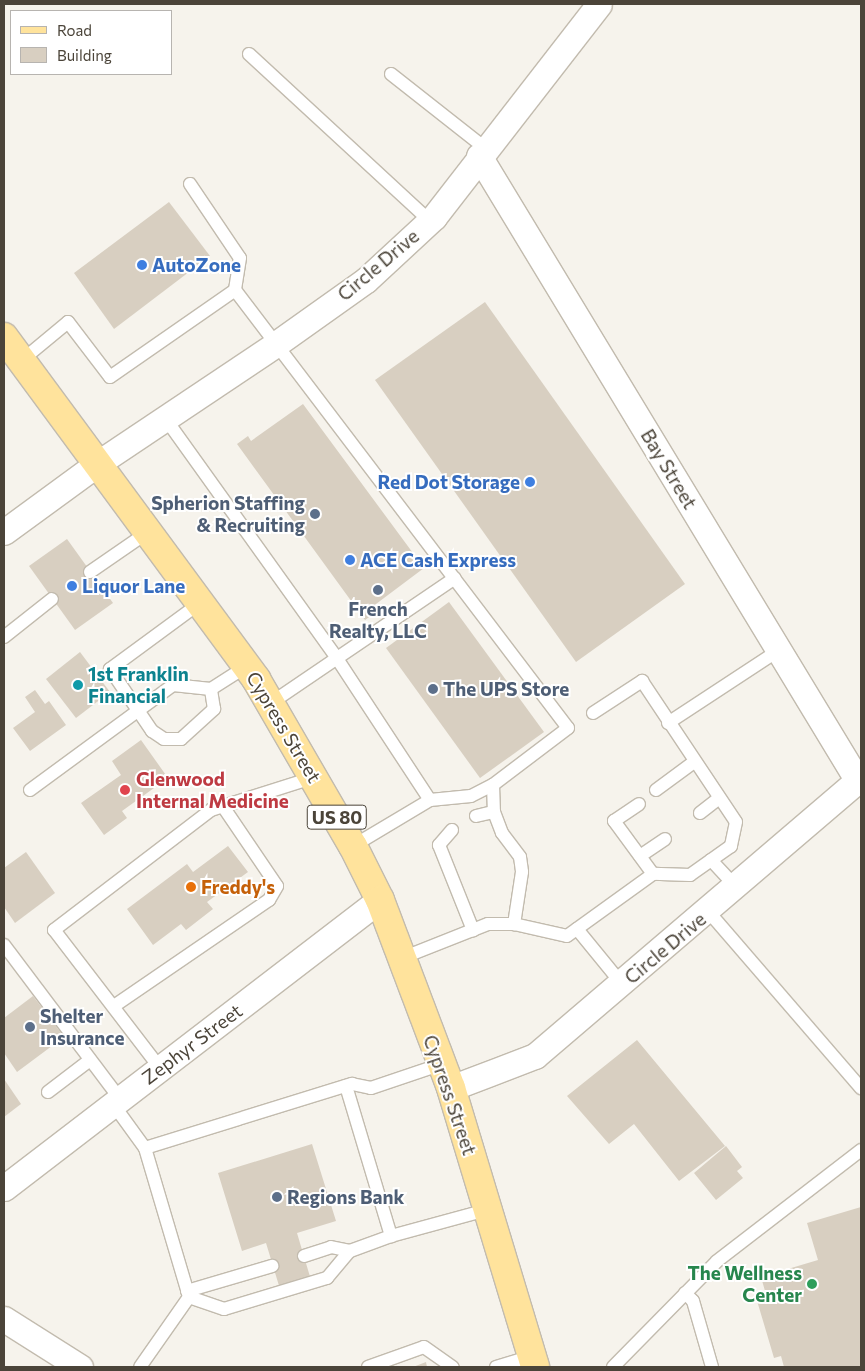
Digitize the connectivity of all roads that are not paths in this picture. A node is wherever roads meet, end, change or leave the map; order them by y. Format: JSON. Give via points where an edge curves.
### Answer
{"nodes":[{"id":1,"x":600,"y":4,"type":"edge"},
{"id":2,"x":249,"y":54,"type":"dead end"},
{"id":3,"x":392,"y":74,"type":"dead end"},
{"id":4,"x":482,"y":152,"type":"junction"},
{"id":5,"x":190,"y":184,"type":"dead end"},
{"id":6,"x":430,"y":221,"type":"junction"},
{"id":7,"x":235,"y":290,"type":"junction"},
{"id":8,"x":4,"y":337,"type":"edge"},
{"id":9,"x":276,"y":344,"type":"junction"},
{"id":10,"x":21,"y":361,"type":"junction"},
{"id":11,"x":165,"y":418,"type":"junction"},
{"id":12,"x":97,"y":464,"type":"junction"},
{"id":13,"x":4,"y":532,"type":"edge"},
{"id":14,"x":148,"y":532,"type":"junction"},
{"id":15,"x":90,"y":572,"type":"dead end"},
{"id":16,"x":455,"y":578,"type":"junction"},
{"id":17,"x":52,"y":599,"type":"dead end"},
{"id":18,"x":200,"y":603,"type":"junction"},
{"id":19,"x":4,"y":637,"type":"edge"},
{"id":20,"x":778,"y":650,"type":"junction"},
{"id":21,"x":336,"y":657,"type":"junction"},
{"id":22,"x":247,"y":666,"type":"junction"},
{"id":23,"x":211,"y":689,"type":"junction"},
{"id":24,"x":271,"y":703,"type":"junction"},
{"id":25,"x":138,"y":710,"type":"junction"},
{"id":26,"x":594,"y":713,"type":"dead end"},
{"id":27,"x":668,"y":723,"type":"junction"},
{"id":28,"x":694,"y":762,"type":"junction"},
{"id":29,"x":315,"y":777,"type":"junction"},
{"id":30,"x":860,"y":780,"type":"edge"},
{"id":31,"x":493,"y":786,"type":"junction"},
{"id":32,"x":30,"y":790,"type":"dead end"},
{"id":33,"x":656,"y":790,"type":"dead end"},
{"id":34,"x":719,"y":798,"type":"junction"},
{"id":35,"x":430,"y":800,"type":"junction"},
{"id":36,"x":639,"y":804,"type":"dead end"},
{"id":37,"x":222,"y":806,"type":"junction"},
{"id":38,"x":494,"y":812,"type":"junction"},
{"id":39,"x":700,"y":813,"type":"dead end"},
{"id":40,"x":476,"y":816,"type":"dead end"},
{"id":41,"x":452,"y":830,"type":"dead end"},
{"id":42,"x":666,"y":839,"type":"dead end"},
{"id":43,"x":352,"y":846,"type":"junction"},
{"id":44,"x":640,"y":856,"type":"junction"},
{"id":45,"x":711,"y":860,"type":"junction"},
{"id":46,"x":653,"y":874,"type":"junction"},
{"id":47,"x":736,"y":887,"type":"junction"},
{"id":48,"x":380,"y":900,"type":"junction"},
{"id":49,"x":708,"y":911,"type":"junction"},
{"id":50,"x":514,"y":924,"type":"junction"},
{"id":51,"x":577,"y":929,"type":"junction"},
{"id":52,"x":473,"y":930,"type":"junction"},
{"id":53,"x":4,"y":945,"type":"edge"},
{"id":54,"x":402,"y":958,"type":"junction"},
{"id":55,"x":622,"y":984,"type":"junction"},
{"id":56,"x":114,"y":1006,"type":"junction"},
{"id":57,"x":90,"y":1060,"type":"junction"},
{"id":58,"x":160,"y":1068,"type":"junction"},
{"id":59,"x":446,"y":1076,"type":"junction"},
{"id":60,"x":346,"y":1086,"type":"junction"},
{"id":61,"x":861,"y":1088,"type":"edge"},
{"id":62,"x":48,"y":1092,"type":"dead end"},
{"id":63,"x":116,"y":1102,"type":"junction"},
{"id":64,"x":146,"y":1148,"type":"junction"},
{"id":65,"x":861,"y":1150,"type":"edge"},
{"id":66,"x":4,"y":1188,"type":"edge"},
{"id":67,"x":487,"y":1210,"type":"junction"},
{"id":68,"x":391,"y":1236,"type":"junction"},
{"id":69,"x":350,"y":1252,"type":"junction"},
{"id":70,"x":304,"y":1256,"type":"dead end"},
{"id":71,"x":272,"y":1266,"type":"dead end"},
{"id":72,"x":685,"y":1293,"type":"junction"},
{"id":73,"x":188,"y":1294,"type":"junction"},
{"id":74,"x":4,"y":1319,"type":"edge"},
{"id":75,"x":534,"y":1362,"type":"edge"},
{"id":76,"x":619,"y":1365,"type":"edge"},
{"id":77,"x":80,"y":1367,"type":"edge"},
{"id":78,"x":140,"y":1367,"type":"edge"},
{"id":79,"x":368,"y":1367,"type":"edge"},
{"id":80,"x":453,"y":1367,"type":"edge"},
{"id":81,"x":496,"y":1367,"type":"edge"},
{"id":82,"x":712,"y":1367,"type":"edge"}],
"edges":[{"from":1,"to":4,"type":"street","name":"Circle Drive"},
{"from":2,"to":6,"type":"lane"},
{"from":3,"to":4,"type":"lane"},
{"from":4,"to":6,"type":"street","name":"Circle Drive"},
{"from":4,"to":20,"type":"street","name":"Bay Street"},
{"from":5,"to":7,"type":"lane","via":[[240,258]]},
{"from":6,"to":9,"type":"street","name":"Circle Drive","via":[[366,280]]},
{"from":7,"to":9,"type":"lane"},
{"from":7,"to":10,"type":"lane","via":[[110,377],[68,322]]},
{"from":8,"to":10,"type":"main road","name":"Cypress Street","number":"US 80"},
{"from":9,"to":11,"type":"street","name":"Circle Drive"},
{"from":9,"to":16,"type":"lane"},
{"from":10,"to":12,"type":"main road","name":"Cypress Street","number":"US 80"},
{"from":11,"to":12,"type":"street","name":"Circle Drive"},
{"from":11,"to":21,"type":"lane"},
{"from":12,"to":13,"type":"street","name":"Circle Drive"},
{"from":12,"to":14,"type":"main road","name":"Cypress Street","number":"US 80"},
{"from":14,"to":15,"type":"lane"},
{"from":14,"to":18,"type":"main road","name":"Cypress Street","number":"US 80"},
{"from":16,"to":21,"type":"lane"},
{"from":16,"to":31,"type":"lane","via":[[568,728]]},
{"from":17,"to":19,"type":"lane"},
{"from":18,"to":22,"type":"main road","name":"Cypress Street","number":"US 80"},
{"from":18,"to":25,"type":"lane","via":[[110,669]]},
{"from":20,"to":27,"type":"lane"},
{"from":20,"to":30,"type":"street","name":"Bay Street"},
{"from":21,"to":24,"type":"lane"},
{"from":21,"to":35,"type":"lane"},
{"from":22,"to":23,"type":"lane"},
{"from":22,"to":24,"type":"main road","name":"Cypress Street","number":"US 80"},
{"from":23,"to":25,"type":"lane","via":[[172,685]]},
{"from":23,"to":25,"type":"lane","via":[[214,709],[181,739],[164,739],[152,731]]},
{"from":24,"to":29,"type":"main road","name":"Cypress Street","number":"US 80"},
{"from":25,"to":32,"type":"lane"},
{"from":26,"to":27,"type":"lane","via":[[642,681]]},
{"from":27,"to":28,"type":"lane"},
{"from":28,"to":33,"type":"lane"},
{"from":28,"to":34,"type":"lane"},
{"from":29,"to":37,"type":"lane"},
{"from":29,"to":43,"type":"main road","name":"Cypress Street","number":"US 80"},
{"from":30,"to":47,"type":"street","name":"Circle Drive"},
{"from":31,"to":35,"type":"lane","via":[[472,796]]},
{"from":31,"to":38,"type":"lane"},
{"from":34,"to":39,"type":"lane"},
{"from":34,"to":45,"type":"lane","via":[[736,822],[731,846]]},
{"from":35,"to":43,"type":"lane"},
{"from":36,"to":44,"type":"lane","via":[[614,821]]},
{"from":37,"to":56,"type":"lane","via":[[277,886],[269,900]]},
{"from":37,"to":56,"type":"lane","via":[[211,810],[54,930]]},
{"from":38,"to":40,"type":"lane"},
{"from":38,"to":50,"type":"lane","via":[[502,833],[520,857],[522,872]]},
{"from":41,"to":52,"type":"lane","via":[[439,845]]},
{"from":42,"to":44,"type":"lane"},
{"from":43,"to":48,"type":"main road","name":"Cypress Street","number":"US 80"},
{"from":44,"to":46,"type":"lane"},
{"from":45,"to":46,"type":"lane","via":[[690,875]]},
{"from":45,"to":47,"type":"lane"},
{"from":46,"to":51,"type":"lane"},
{"from":47,"to":49,"type":"street","name":"Circle Drive"},
{"from":48,"to":54,"type":"main road","name":"Cypress Street","number":"US 80"},
{"from":48,"to":58,"type":"street","name":"Zephyr Street"},
{"from":49,"to":55,"type":"street","name":"Circle Drive"},
{"from":49,"to":61,"type":"lane"},
{"from":50,"to":51,"type":"lane","via":[[567,936]]},
{"from":50,"to":52,"type":"lane","via":[[488,924]]},
{"from":51,"to":55,"type":"lane"},
{"from":52,"to":54,"type":"lane"},
{"from":53,"to":57,"type":"lane"},
{"from":54,"to":59,"type":"main road","name":"Cypress Street","number":"US 80"},
{"from":55,"to":59,"type":"street","name":"Circle Drive","via":[[536,1056]]},
{"from":56,"to":58,"type":"lane"},
{"from":57,"to":62,"type":"lane"},
{"from":57,"to":63,"type":"lane"},
{"from":58,"to":63,"type":"street","name":"Zephyr Street"},
{"from":59,"to":60,"type":"lane","via":[[372,1088]]},
{"from":59,"to":67,"type":"main road","name":"Cypress Street","number":"US 80"},
{"from":60,"to":64,"type":"lane"},
{"from":60,"to":68,"type":"lane"},
{"from":63,"to":64,"type":"lane"},
{"from":63,"to":66,"type":"street","name":"Zephyr Street"},
{"from":64,"to":73,"type":"lane"},
{"from":65,"to":72,"type":"lane","via":[[717,1260]]},
{"from":67,"to":68,"type":"lane"},
{"from":67,"to":75,"type":"main road","name":"Cypress Street","number":"US 80"},
{"from":68,"to":69,"type":"lane"},
{"from":69,"to":70,"type":"lane","via":[[331,1247]]},
{"from":69,"to":73,"type":"lane","via":[[327,1278],[224,1309]]},
{"from":71,"to":73,"type":"lane"},
{"from":72,"to":76,"type":"lane"},
{"from":72,"to":82,"type":"lane","via":[[693,1301]]},
{"from":73,"to":78,"type":"lane"},
{"from":74,"to":77,"type":"street"},
{"from":75,"to":81,"type":"lane"},
{"from":79,"to":80,"type":"lane","via":[[424,1347]]}]}
